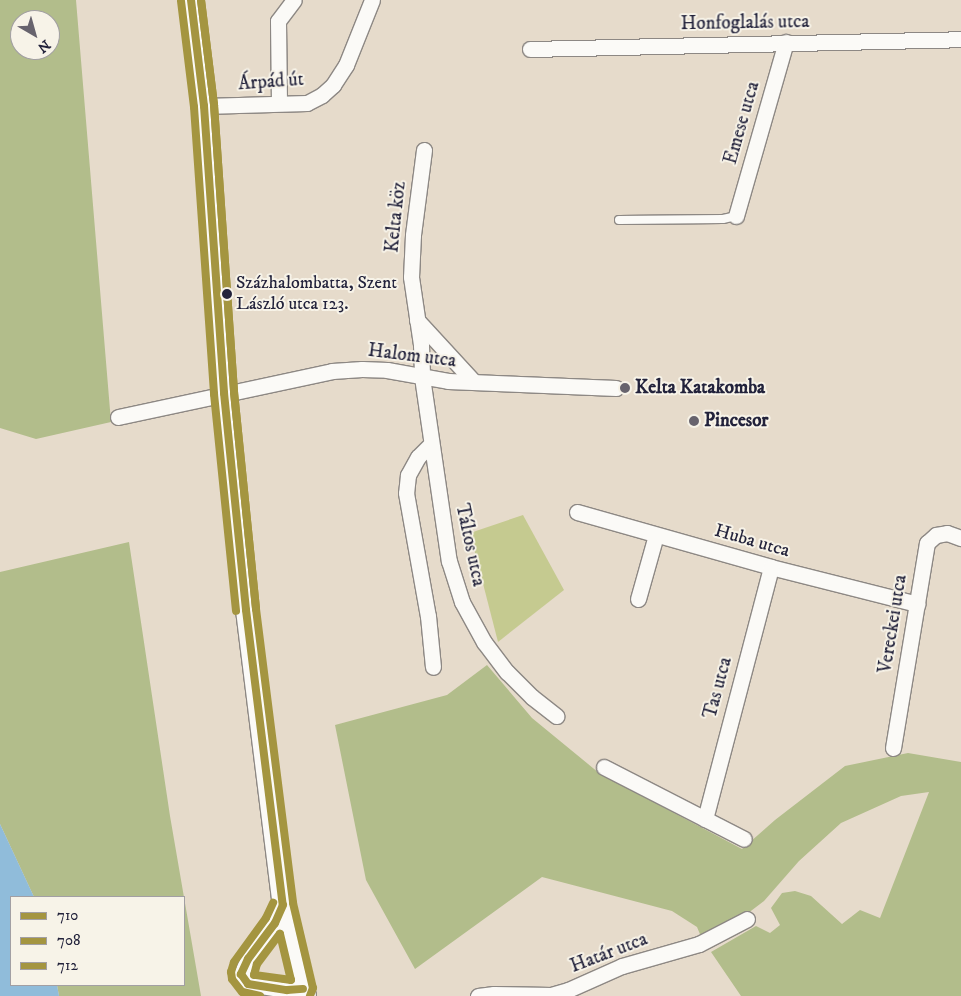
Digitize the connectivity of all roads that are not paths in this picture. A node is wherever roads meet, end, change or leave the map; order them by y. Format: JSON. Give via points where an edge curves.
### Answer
{"nodes":[{"id":1,"x":191,"y":0,"type":"edge"},
{"id":2,"x":294,"y":0,"type":"edge"},
{"id":3,"x":372,"y":0,"type":"edge"},
{"id":4,"x":961,"y":39,"type":"edge"},
{"id":5,"x":786,"y":42,"type":"junction"},
{"id":6,"x":530,"y":49,"type":"dead end"},
{"id":7,"x":279,"y":103,"type":"junction"},
{"id":8,"x":204,"y":106,"type":"junction"},
{"id":9,"x":424,"y":150,"type":"dead end"},
{"id":10,"x":736,"y":216,"type":"joint"},
{"id":11,"x":619,"y":220,"type":"dead end"},
{"id":12,"x":416,"y":319,"type":"junction"},
{"id":13,"x":422,"y":378,"type":"junction"},
{"id":14,"x":474,"y":382,"type":"junction"},
{"id":15,"x":616,"y":388,"type":"dead end"},
{"id":16,"x":224,"y":393,"type":"junction"},
{"id":17,"x":118,"y":417,"type":"dead end"},
{"id":18,"x":431,"y":444,"type":"junction"},
{"id":19,"x":577,"y":512,"type":"dead end"},
{"id":20,"x":656,"y":535,"type":"junction"},
{"id":21,"x":961,"y":538,"type":"edge"},
{"id":22,"x":771,"y":568,"type":"junction"},
{"id":23,"x":638,"y":598,"type":"dead end"},
{"id":24,"x":917,"y":604,"type":"junction"},
{"id":25,"x":433,"y":667,"type":"dead end"},
{"id":26,"x":556,"y":716,"type":"dead end"},
{"id":27,"x":893,"y":748,"type":"dead end"},
{"id":28,"x":604,"y":767,"type":"dead end"},
{"id":29,"x":704,"y":819,"type":"junction"},
{"id":30,"x":744,"y":839,"type":"dead end"},
{"id":31,"x":283,"y":905,"type":"junction"},
{"id":32,"x":747,"y":919,"type":"dead end"},
{"id":33,"x":304,"y":992,"type":"edge"},
{"id":34,"x":478,"y":996,"type":"edge"}],
"edges":[{"from":1,"to":8,"type":"street"},
{"from":2,"to":7,"type":"street","via":[[278,21]]},
{"from":3,"to":7,"type":"street","name":"Árpád út","via":[[346,65],[333,85],[307,102]]},
{"from":4,"to":5,"type":"street","name":"Honfoglalás utca"},
{"from":5,"to":6,"type":"street","name":"Honfoglalás utca"},
{"from":5,"to":10,"type":"street","name":"Emese utca"},
{"from":7,"to":8,"type":"street","name":"Árpád út"},
{"from":8,"to":16,"type":"street"},
{"from":9,"to":12,"type":"street","name":"Kelta köz","via":[[412,268]]},
{"from":10,"to":11,"type":"lane","via":[[723,219]]},
{"from":12,"to":13,"type":"street","name":"Kelta köz"},
{"from":12,"to":14,"type":"street"},
{"from":13,"to":14,"type":"street","name":"Halom utca"},
{"from":13,"to":16,"type":"street","name":"Halom utca","via":[[387,370],[332,371]]},
{"from":13,"to":18,"type":"street","name":"Táltos utca"},
{"from":14,"to":15,"type":"street","name":"Halom utca"},
{"from":16,"to":17,"type":"street","name":"Halom utca"},
{"from":16,"to":31,"type":"street","via":[[246,610]]},
{"from":18,"to":25,"type":"street","via":[[418,457],[408,475],[406,493],[428,616]]},
{"from":18,"to":26,"type":"street","name":"Táltos utca","via":[[449,561],[462,602],[484,642],[507,672]]},
{"from":19,"to":20,"type":"street","name":"Huba utca"},
{"from":20,"to":22,"type":"street","name":"Huba utca"},
{"from":20,"to":23,"type":"street"},
{"from":21,"to":24,"type":"street","name":"Vereckei utca","via":[[947,534],[927,542]]},
{"from":22,"to":24,"type":"street","name":"Huba utca"},
{"from":22,"to":29,"type":"street","name":"Tas utca"},
{"from":24,"to":27,"type":"street","name":"Vereckei utca"},
{"from":28,"to":29,"type":"street"},
{"from":29,"to":30,"type":"street"},
{"from":31,"to":33,"type":"street"},
{"from":31,"to":33,"type":"street","via":[[275,923],[248,958],[241,974],[248,984]]},
{"from":32,"to":34,"type":"street","name":"Határ utca","via":[[699,944],[622,966],[568,990],[551,994]]}]}
